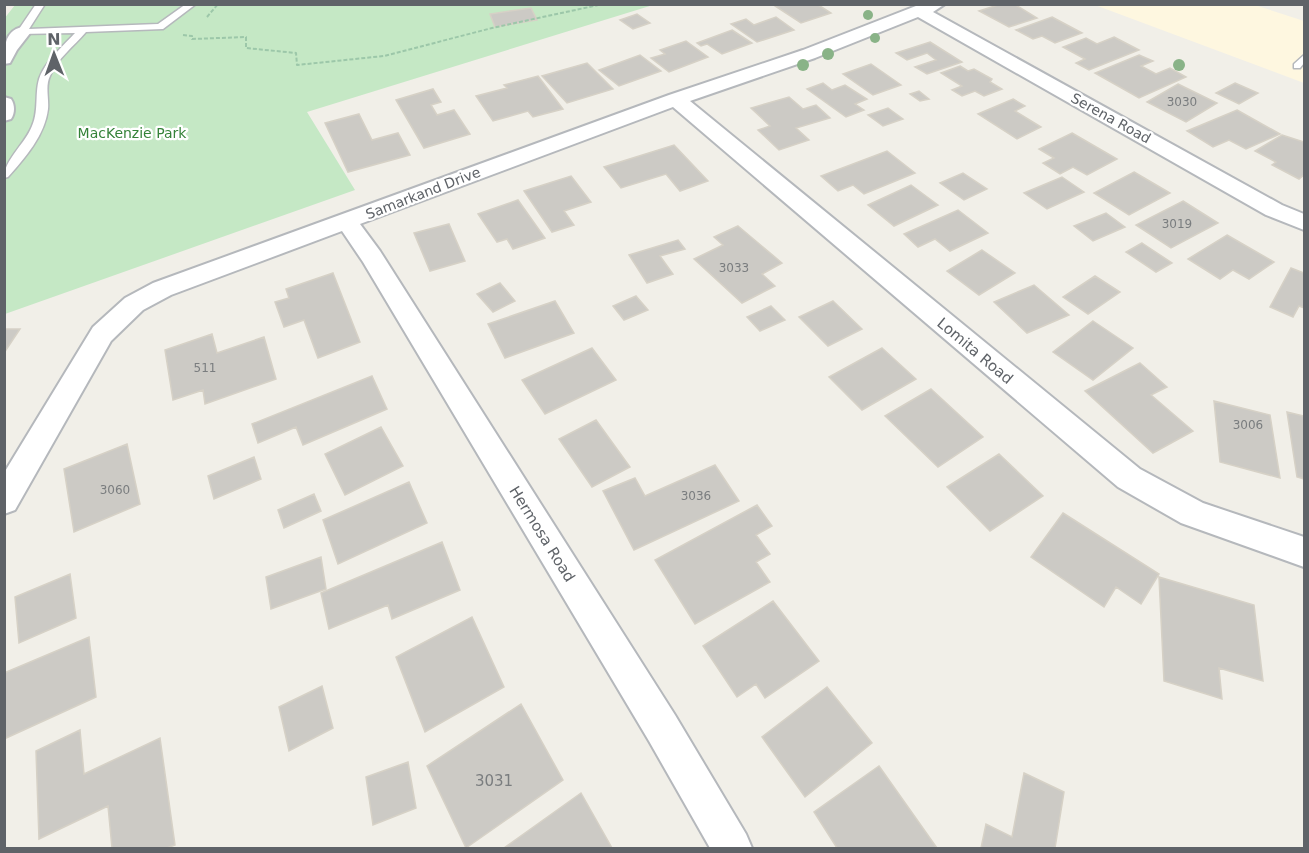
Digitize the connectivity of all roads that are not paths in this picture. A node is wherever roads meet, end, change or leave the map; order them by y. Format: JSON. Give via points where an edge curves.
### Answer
{"nodes":[{"id":1,"x":40,"y":4,"type":"edge"},
{"id":2,"x":192,"y":4,"type":"edge"},
{"id":3,"x":928,"y":8,"type":"edge"},
{"id":4,"x":84,"y":29,"type":"junction"},
{"id":5,"x":22,"y":32,"type":"junction"},
{"id":6,"x":4,"y":59,"type":"edge"},
{"id":7,"x":676,"y":99,"type":"junction"},
{"id":8,"x":4,"y":103,"type":"edge"},
{"id":9,"x":4,"y":115,"type":"edge"},
{"id":10,"x":4,"y":175,"type":"edge"},
{"id":11,"x":347,"y":222,"type":"junction"},
{"id":12,"x":1305,"y":223,"type":"edge"},
{"id":13,"x":4,"y":501,"type":"edge"},
{"id":14,"x":1305,"y":552,"type":"edge"},
{"id":15,"x":732,"y":849,"type":"edge"}],
"edges":[{"from":1,"to":5,"type":"lane"},
{"from":2,"to":4,"type":"lane","via":[[160,27]]},
{"from":3,"to":7,"type":"street","name":"Samarkand Drive"},
{"from":3,"to":12,"type":"street","name":"Serena Road","via":[[1274,210]]},
{"from":4,"to":5,"type":"lane"},
{"from":4,"to":10,"type":"lane","via":[[44,78],[42,112],[36,129],[19,159]]},
{"from":5,"to":6,"type":"street"},
{"from":7,"to":11,"type":"street","name":"Samarkand Drive"},
{"from":7,"to":14,"type":"street","name":"Lomita Road","via":[[1129,478],[1203,520]]},
{"from":8,"to":9,"type":"street"},
{"from":11,"to":13,"type":"street","name":"Samarkand Drive","via":[[162,289],[122,313],[102,334]]},
{"from":11,"to":15,"type":"street","name":"Hermosa Road","via":[[662,728]]}]}
